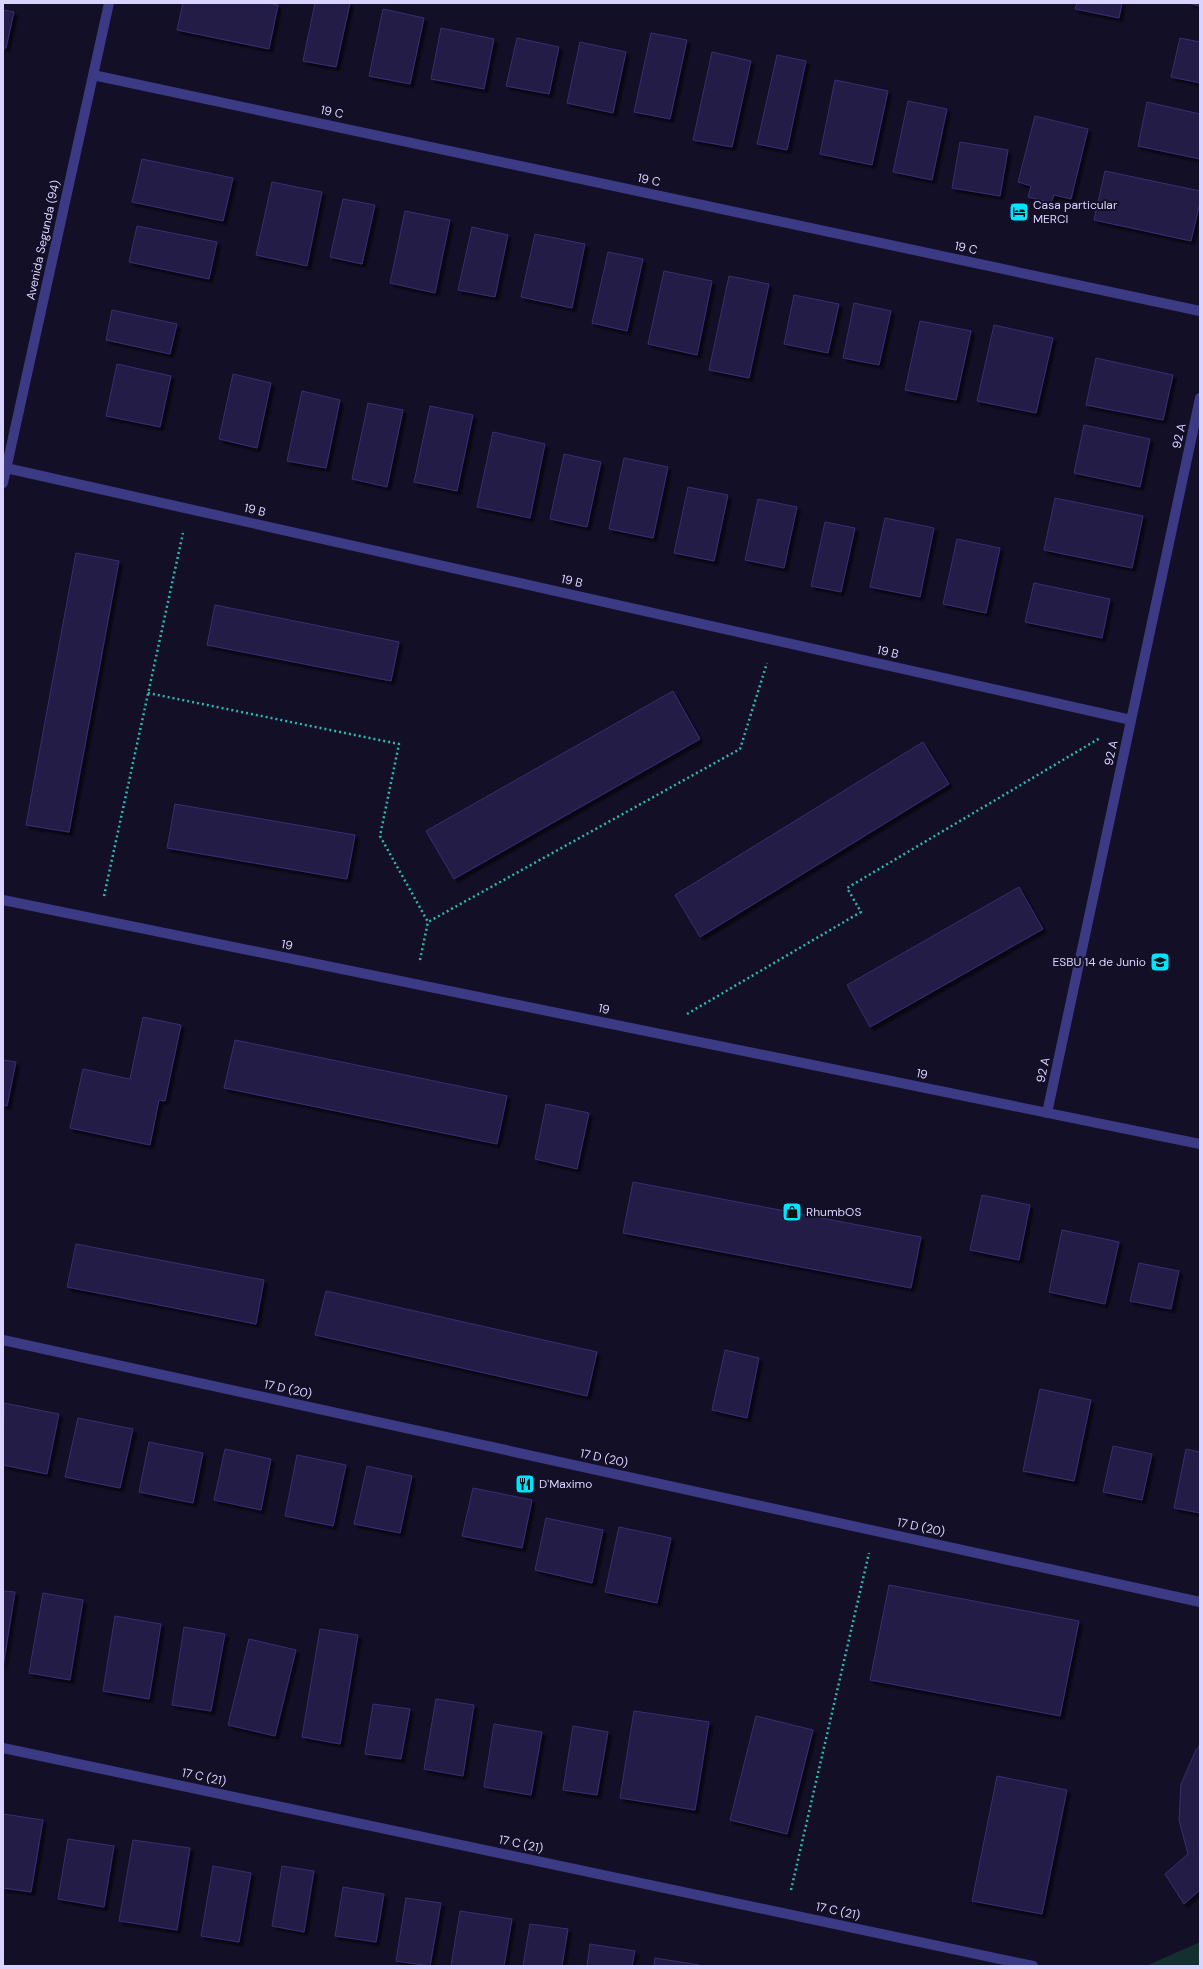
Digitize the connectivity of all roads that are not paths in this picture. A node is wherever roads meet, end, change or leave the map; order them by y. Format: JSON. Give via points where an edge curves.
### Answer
{"nodes":[{"id":1,"x":109,"y":3,"type":"edge"},
{"id":2,"x":93,"y":75,"type":"junction"},
{"id":3,"x":1200,"y":311,"type":"edge"},
{"id":4,"x":1200,"y":398,"type":"edge"},
{"id":5,"x":6,"y":468,"type":"junction"},
{"id":6,"x":3,"y":483,"type":"edge"},
{"id":7,"x":1131,"y":720,"type":"junction"},
{"id":8,"x":3,"y":900,"type":"edge"},
{"id":9,"x":1047,"y":1113,"type":"junction"},
{"id":10,"x":1200,"y":1144,"type":"edge"},
{"id":11,"x":3,"y":1340,"type":"edge"},
{"id":12,"x":1200,"y":1602,"type":"edge"},
{"id":13,"x":3,"y":1748,"type":"edge"},
{"id":14,"x":1034,"y":1966,"type":"edge"}],
"edges":[{"from":1,"to":2,"type":"street","name":"Avenida Segunda (94)"},
{"from":2,"to":3,"type":"street","name":"19 C"},
{"from":2,"to":5,"type":"street","name":"Avenida Segunda (94)"},
{"from":4,"to":7,"type":"street","name":"92 A"},
{"from":5,"to":6,"type":"street","name":"Avenida Segunda (94)"},
{"from":5,"to":7,"type":"street","name":"19 B"},
{"from":7,"to":9,"type":"street","name":"92 A"},
{"from":8,"to":9,"type":"street","name":"19"},
{"from":9,"to":10,"type":"street","name":"19"},
{"from":11,"to":12,"type":"street","name":"17 D (20)"},
{"from":13,"to":14,"type":"street","name":"17 C (21)"}]}
